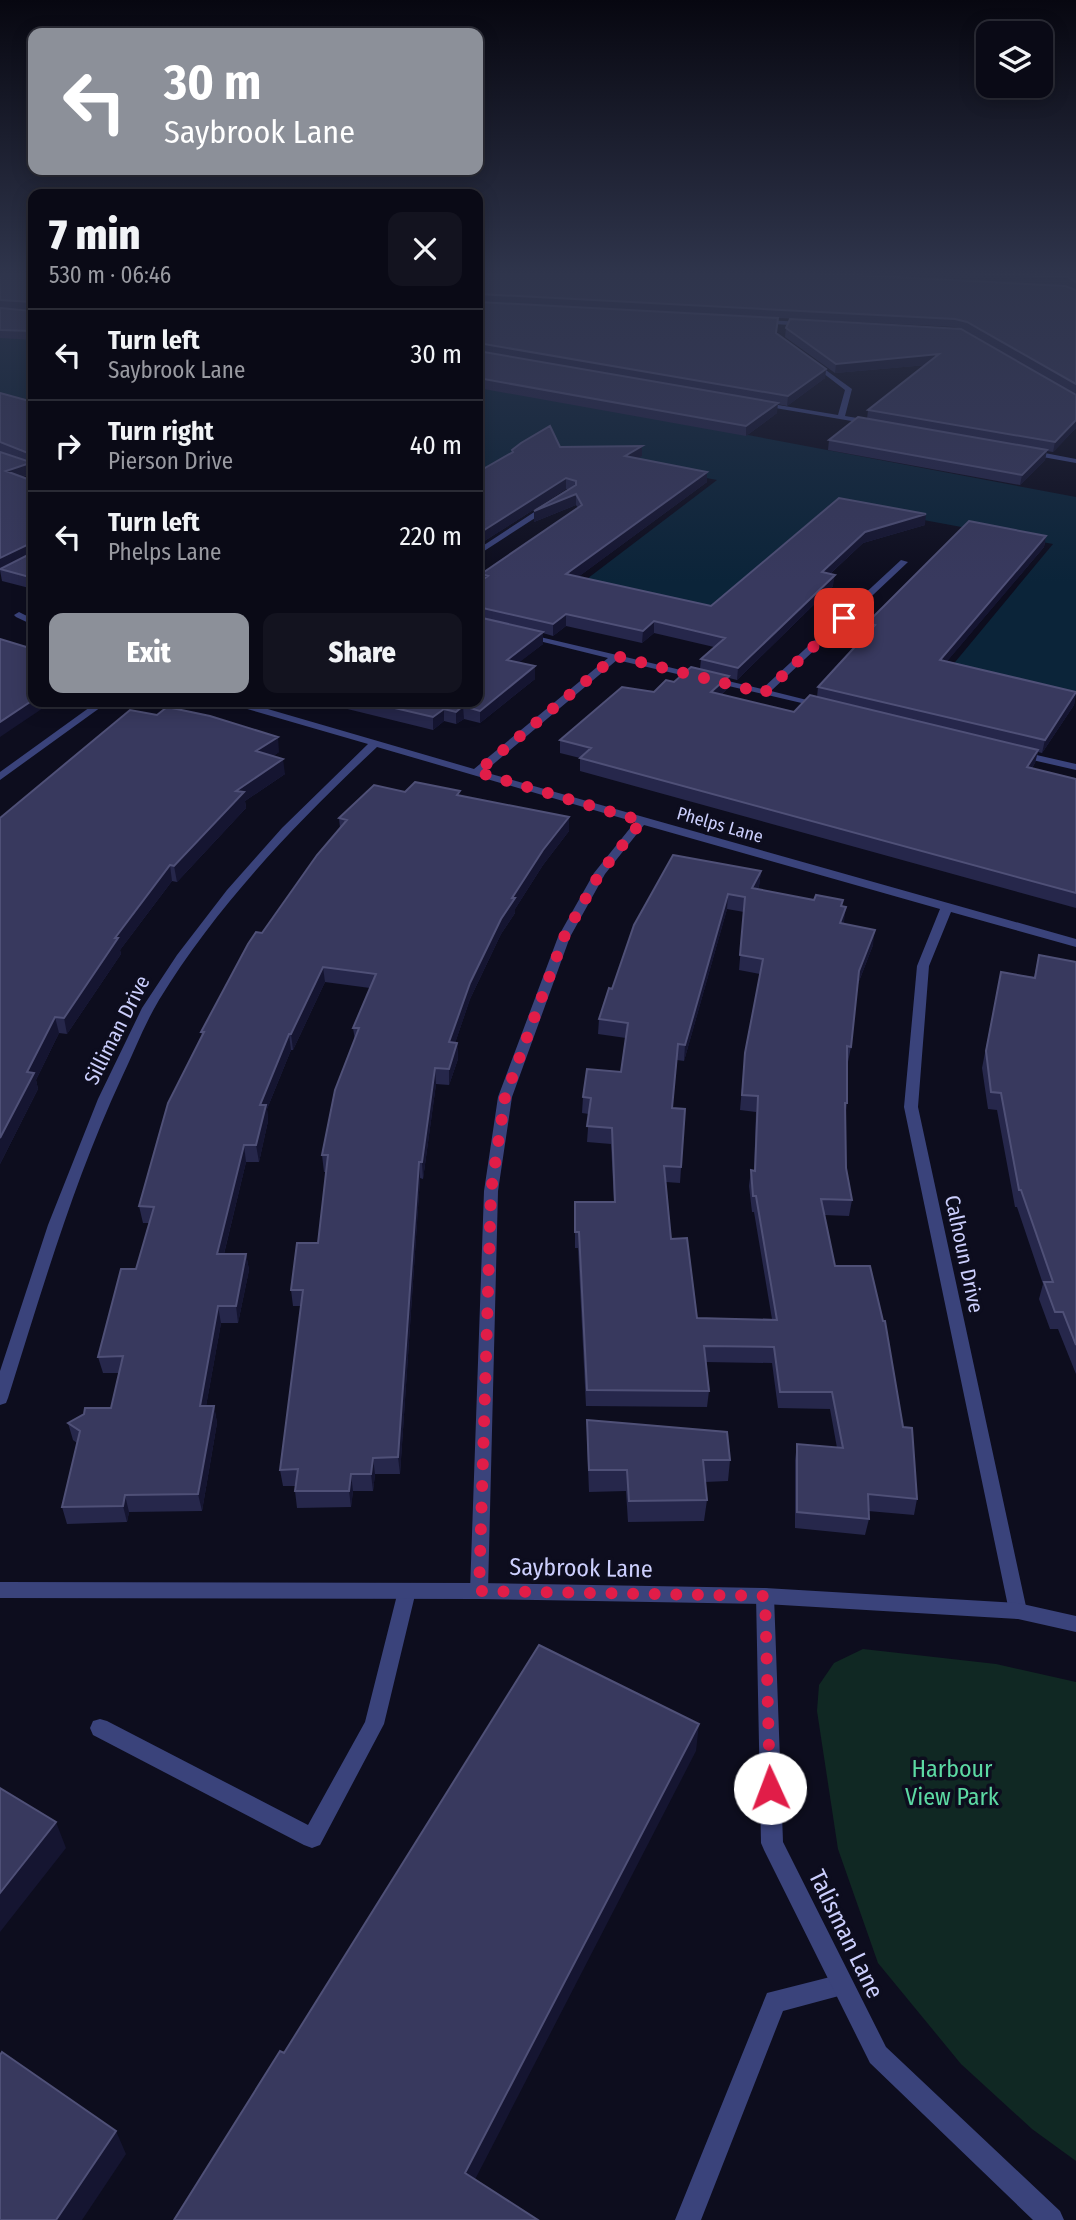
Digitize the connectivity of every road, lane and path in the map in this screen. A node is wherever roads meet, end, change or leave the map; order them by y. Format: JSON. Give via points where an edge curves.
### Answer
{"nodes":[{"id":1,"x":829,"y":375,"type":"edge"},
{"id":2,"x":747,"y":401,"type":"edge"},
{"id":3,"x":841,"y":417,"type":"junction"},
{"id":4,"x":880,"y":425,"type":"edge"},
{"id":5,"x":1024,"y":451,"type":"edge"},
{"id":6,"x":1076,"y":461,"type":"edge"},
{"id":7,"x":558,"y":501,"type":"edge"},
{"id":8,"x":483,"y":550,"type":"edge"},
{"id":9,"x":904,"y":562,"type":"dead end"},
{"id":10,"x":19,"y":615,"type":"dead end"},
{"id":11,"x":28,"y":620,"type":"edge"},
{"id":12,"x":515,"y":632,"type":"edge"},
{"id":13,"x":616,"y":656,"type":"junction"},
{"id":14,"x":764,"y":693,"type":"junction"},
{"id":15,"x":96,"y":707,"type":"edge"},
{"id":16,"x":251,"y":707,"type":"edge"},
{"id":17,"x":832,"y":709,"type":"edge"},
{"id":18,"x":374,"y":744,"type":"junction"},
{"id":19,"x":1008,"y":751,"type":"edge"},
{"id":20,"x":1076,"y":767,"type":"edge"},
{"id":21,"x":477,"y":772,"type":"junction"},
{"id":22,"x":0,"y":777,"type":"edge"},
{"id":23,"x":642,"y":821,"type":"junction"},
{"id":24,"x":947,"y":907,"type":"junction"},
{"id":25,"x":1076,"y":943,"type":"edge"},
{"id":26,"x":0,"y":1398,"type":"edge"},
{"id":27,"x":0,"y":1590,"type":"edge"},
{"id":28,"x":407,"y":1591,"type":"junction"},
{"id":29,"x":479,"y":1591,"type":"junction"},
{"id":30,"x":765,"y":1596,"type":"junction"},
{"id":31,"x":1018,"y":1611,"type":"junction"},
{"id":32,"x":1076,"y":1624,"type":"edge"},
{"id":33,"x":100,"y":1728,"type":"dead end"},
{"id":34,"x":842,"y":1985,"type":"junction"},
{"id":35,"x":688,"y":2220,"type":"edge"},
{"id":36,"x":1051,"y":2220,"type":"edge"}],
"edges":[{"from":1,"to":3,"type":"street","via":[[849,389]]},
{"from":2,"to":3,"type":"street"},
{"from":3,"to":4,"type":"street"},
{"from":5,"to":6,"type":"street"},
{"from":7,"to":8,"type":"street"},
{"from":9,"to":14,"type":"street"},
{"from":10,"to":11,"type":"street"},
{"from":12,"to":13,"type":"street"},
{"from":13,"to":14,"type":"street"},
{"from":13,"to":21,"type":"street"},
{"from":14,"to":17,"type":"street"},
{"from":15,"to":22,"type":"street"},
{"from":16,"to":18,"type":"street","name":"Phelps Lane"},
{"from":18,"to":21,"type":"street","name":"Phelps Lane"},
{"from":18,"to":26,"type":"street","name":"Silliman Drive","via":[[265,852],[156,993],[106,1096],[50,1238]]},
{"from":19,"to":20,"type":"street"},
{"from":21,"to":23,"type":"street","name":"Phelps Lane"},
{"from":23,"to":24,"type":"street","name":"Phelps Lane"},
{"from":23,"to":29,"type":"street","via":[[600,873],[564,937],[505,1097],[491,1191]]},
{"from":24,"to":25,"type":"street","name":"Phelps Lane"},
{"from":24,"to":31,"type":"street","name":"Calhoun Drive","via":[[923,966],[911,1107]]},
{"from":27,"to":28,"type":"street","name":"Saybrook Lane"},
{"from":28,"to":29,"type":"street","name":"Saybrook Lane"},
{"from":28,"to":33,"type":"street","via":[[374,1724],[312,1838]]},
{"from":29,"to":30,"type":"street","name":"Saybrook Lane"},
{"from":30,"to":31,"type":"street","name":"Saybrook Lane"},
{"from":30,"to":34,"type":"street","name":"Talisman Lane","via":[[772,1843]]},
{"from":31,"to":32,"type":"street","name":"Saybrook Lane"},
{"from":34,"to":35,"type":"street","via":[[775,2001]]},
{"from":34,"to":36,"type":"street","name":"Talisman Lane","via":[[878,2055]]}]}
